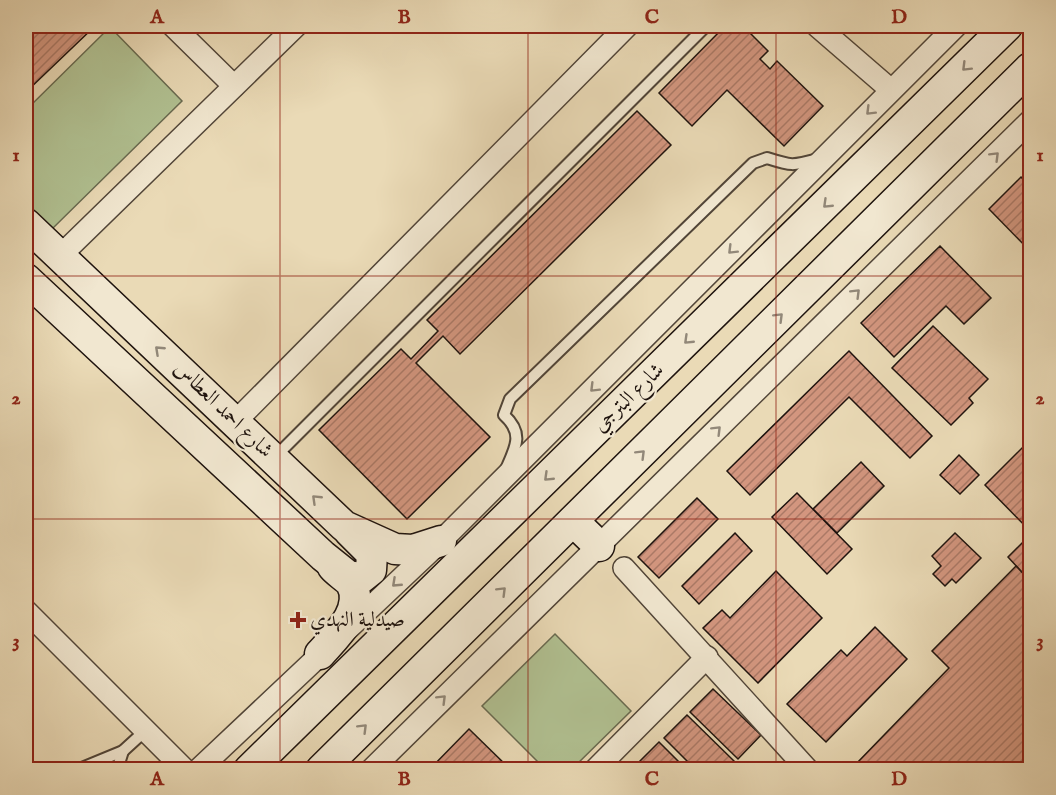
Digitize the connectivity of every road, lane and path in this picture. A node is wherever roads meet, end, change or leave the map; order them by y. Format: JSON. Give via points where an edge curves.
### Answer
{"nodes":[{"id":1,"x":173,"y":26,"type":"edge"},
{"id":2,"x":296,"y":26,"type":"edge"},
{"id":3,"x":627,"y":26,"type":"edge"},
{"id":4,"x":706,"y":26,"type":"edge"},
{"id":5,"x":818,"y":26,"type":"edge"},
{"id":6,"x":956,"y":26,"type":"edge"},
{"id":7,"x":1007,"y":26,"type":"edge"},
{"id":8,"x":1030,"y":68,"type":"edge"},
{"id":9,"x":234,"y":86,"type":"junction"},
{"id":10,"x":891,"y":90,"type":"junction"},
{"id":11,"x":1030,"y":121,"type":"edge"},
{"id":12,"x":824,"y":157,"type":"junction"},
{"id":13,"x":26,"y":224,"type":"edge"},
{"id":14,"x":60,"y":256,"type":"junction"},
{"id":15,"x":26,"y":279,"type":"edge"},
{"id":16,"x":629,"y":353,"type":"junction"},
{"id":17,"x":651,"y":376,"type":"junction"},
{"id":18,"x":235,"y":422,"type":"junction"},
{"id":19,"x":273,"y":458,"type":"junction"},
{"id":20,"x":501,"y":481,"type":"junction"},
{"id":21,"x":573,"y":521,"type":"junction"},
{"id":22,"x":344,"y":526,"type":"junction"},
{"id":23,"x":441,"y":541,"type":"junction"},
{"id":24,"x":599,"y":546,"type":"junction"},
{"id":25,"x":323,"y":556,"type":"junction"},
{"id":26,"x":624,"y":568,"type":"dead end"},
{"id":27,"x":30,"y":623,"type":"edge"},
{"id":28,"x":320,"y":654,"type":"junction"},
{"id":29,"x":707,"y":657,"type":"junction"},
{"id":30,"x":146,"y":730,"type":"junction"},
{"id":31,"x":123,"y":751,"type":"junction"},
{"id":32,"x":796,"y":765,"type":"edge"},
{"id":33,"x":77,"y":770,"type":"edge"},
{"id":34,"x":117,"y":770,"type":"edge"},
{"id":35,"x":185,"y":770,"type":"edge"},
{"id":36,"x":198,"y":770,"type":"edge"},
{"id":37,"x":249,"y":770,"type":"edge"},
{"id":38,"x":321,"y":770,"type":"edge"},
{"id":39,"x":371,"y":770,"type":"edge"},
{"id":40,"x":595,"y":770,"type":"edge"}],
"edges":[{"from":1,"to":9,"type":"street"},
{"from":2,"to":9,"type":"street"},
{"from":3,"to":18,"type":"street"},
{"from":4,"to":19,"type":"lane"},
{"from":5,"to":10,"type":"street"},
{"from":6,"to":10,"type":"street","name":"شارع البترجي"},
{"from":7,"to":17,"type":"main road","name":"شارع البترجي","one_way":true},
{"from":21,"to":8,"type":"main road","one_way":true},
{"from":9,"to":14,"type":"street"},
{"from":10,"to":12,"type":"street","name":"شارع البترجي","one_way":true},
{"from":24,"to":11,"type":"street","one_way":true},
{"from":12,"to":16,"type":"street","name":"شارع البترجي","one_way":true},
{"from":12,"to":20,"type":"lane","via":[[794,165],[767,158],[753,163],[510,399],[504,415],[514,424],[517,435]]},
{"from":13,"to":14,"type":"main road","name":"شارع احمد العطاس"},
{"from":18,"to":14,"type":"main road","name":"شارع احمد العطاس","one_way":true},
{"from":15,"to":25,"type":"main road","name":"شارع احمد العطاس"},
{"from":16,"to":17,"type":"street"},
{"from":16,"to":20,"type":"street","name":"شارع البترجي","one_way":true},
{"from":17,"to":37,"type":"main road","name":"شارع البترجي","one_way":true},
{"from":18,"to":19,"type":"main road","name":"شارع احمد العطاس"},
{"from":22,"to":19,"type":"main road","name":"شارع احمد العطاس","one_way":true},
{"from":20,"to":23,"type":"street","name":"شارع البترجي"},
{"from":21,"to":24,"type":"main road"},
{"from":38,"to":21,"type":"main road","one_way":true},
{"from":22,"to":23,"type":"main road","name":"شارع احمد العطاس","via":[[395,549],[412,550]]},
{"from":22,"to":25,"type":"main road","via":[[372,554],[371,570],[361,578],[348,576]]},
{"from":23,"to":28,"type":"street","name":"شارع البترجي","one_way":true},
{"from":39,"to":24,"type":"street","one_way":true},
{"from":25,"to":28,"type":"main road","via":[[351,584],[355,604],[350,619]]},
{"from":26,"to":29,"type":"street"},
{"from":27,"to":30,"type":"street"},
{"from":28,"to":36,"type":"street","name":"شارع البترجي"},
{"from":29,"to":32,"type":"street"},
{"from":29,"to":40,"type":"street"},
{"from":30,"to":31,"type":"lane"},
{"from":30,"to":35,"type":"street"},
{"from":31,"to":33,"type":"lane"},
{"from":31,"to":34,"type":"lane"}]}
